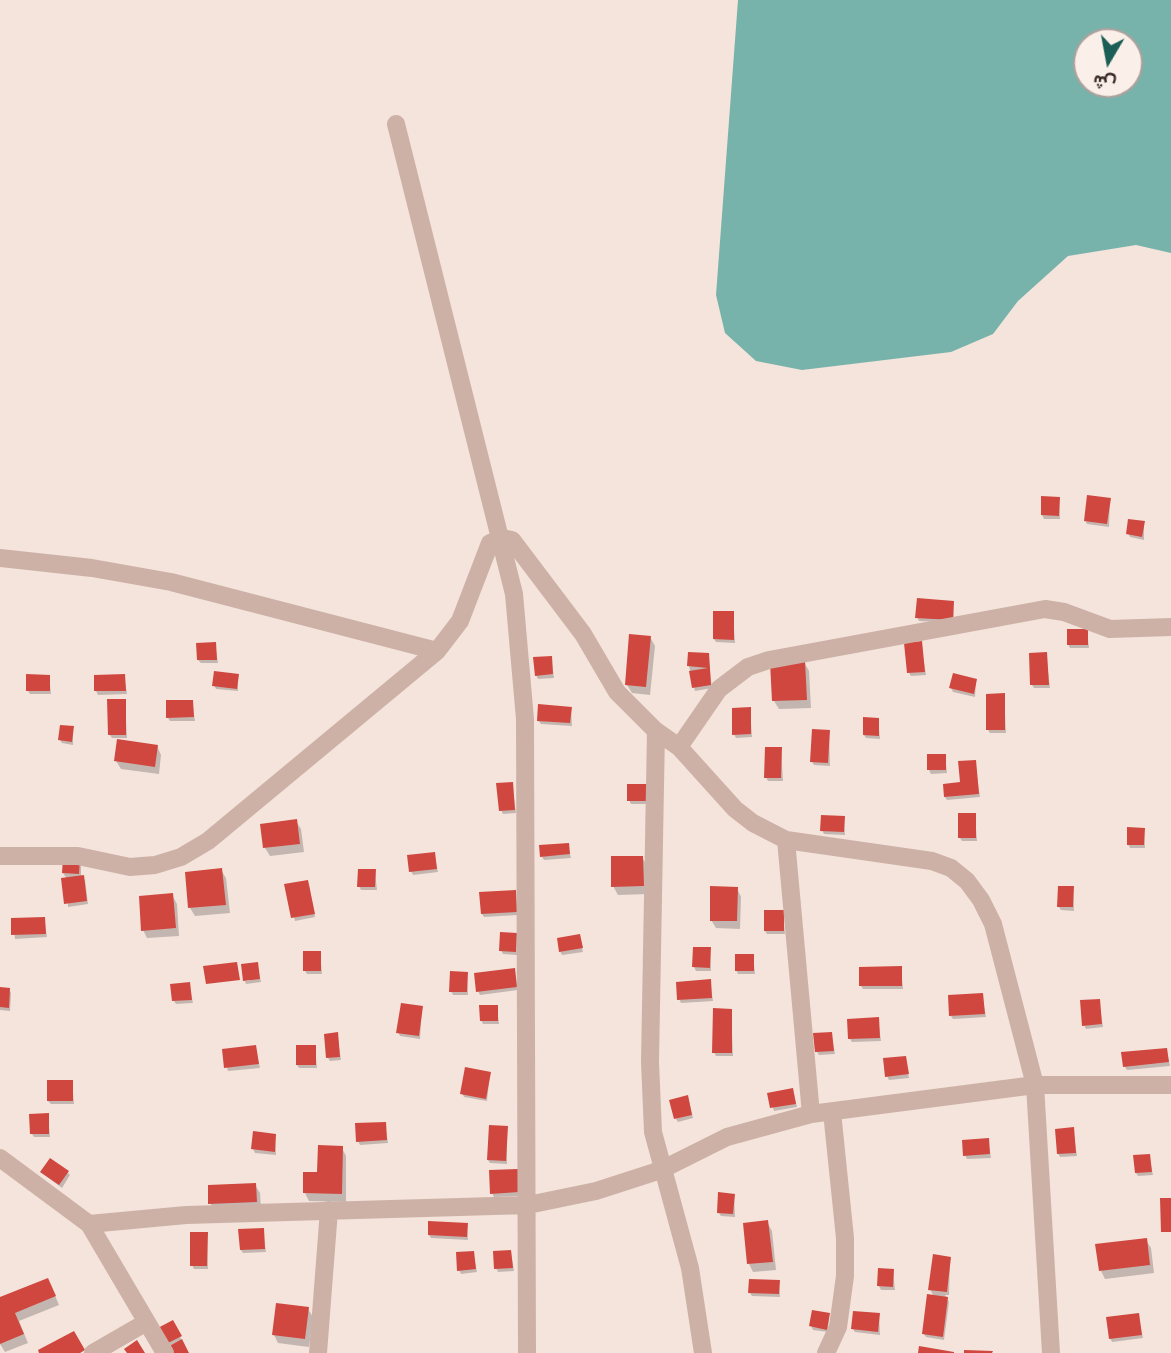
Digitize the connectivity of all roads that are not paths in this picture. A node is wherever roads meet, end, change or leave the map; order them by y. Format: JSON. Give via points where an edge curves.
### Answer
{"nodes":[{"id":1,"x":396,"y":124,"type":"dead end"},
{"id":2,"x":502,"y":538,"type":"junction"},
{"id":3,"x":0,"y":558,"type":"edge"},
{"id":4,"x":1171,"y":627,"type":"edge"},
{"id":5,"x":437,"y":651,"type":"junction"},
{"id":6,"x":656,"y":731,"type":"junction"},
{"id":7,"x":679,"y":747,"type":"junction"},
{"id":8,"x":786,"y":841,"type":"junction"},
{"id":9,"x":0,"y":856,"type":"edge"},
{"id":10,"x":1035,"y":1085,"type":"junction"},
{"id":11,"x":1171,"y":1085,"type":"edge"},
{"id":12,"x":832,"y":1112,"type":"junction"},
{"id":13,"x":811,"y":1114,"type":"junction"},
{"id":14,"x":0,"y":1158,"type":"edge"},
{"id":15,"x":661,"y":1170,"type":"junction"},
{"id":16,"x":528,"y":1205,"type":"junction"},
{"id":17,"x":329,"y":1210,"type":"junction"},
{"id":18,"x":89,"y":1224,"type":"junction"},
{"id":19,"x":145,"y":1324,"type":"junction"},
{"id":20,"x":93,"y":1353,"type":"edge"},
{"id":21,"x":165,"y":1353,"type":"edge"},
{"id":22,"x":318,"y":1353,"type":"edge"},
{"id":23,"x":527,"y":1353,"type":"edge"},
{"id":24,"x":703,"y":1353,"type":"edge"},
{"id":25,"x":826,"y":1353,"type":"edge"},
{"id":26,"x":1051,"y":1353,"type":"edge"}],
"edges":[{"from":1,"to":2,"type":"street"},
{"from":2,"to":5,"type":"street","via":[[487,547],[460,621]]},
{"from":2,"to":6,"type":"street","via":[[515,543],[583,635],[617,691]]},
{"from":2,"to":16,"type":"street","via":[[514,594],[526,719]]},
{"from":3,"to":5,"type":"street","via":[[171,582]]},
{"from":4,"to":7,"type":"street","via":[[1110,629],[1045,609],[769,660],[748,667],[725,683]]},
{"from":5,"to":9,"type":"street","via":[[218,832],[181,857],[130,867],[78,856]]},
{"from":6,"to":7,"type":"street"},
{"from":6,"to":15,"type":"street","via":[[650,1062],[653,1132]]},
{"from":7,"to":8,"type":"street","via":[[735,809]]},
{"from":8,"to":10,"type":"street","via":[[932,861],[967,881],[993,924]]},
{"from":8,"to":13,"type":"street"},
{"from":10,"to":11,"type":"street"},
{"from":10,"to":12,"type":"street"},
{"from":10,"to":26,"type":"street"},
{"from":12,"to":13,"type":"street"},
{"from":12,"to":25,"type":"street","via":[[845,1276],[838,1327]]},
{"from":13,"to":15,"type":"street","via":[[727,1137]]},
{"from":14,"to":18,"type":"street"},
{"from":15,"to":16,"type":"street","via":[[596,1191]]},
{"from":15,"to":24,"type":"street","via":[[690,1268]]},
{"from":16,"to":17,"type":"street"},
{"from":16,"to":23,"type":"street"},
{"from":17,"to":18,"type":"street"},
{"from":17,"to":22,"type":"street"},
{"from":18,"to":19,"type":"street"},
{"from":19,"to":20,"type":"street"},
{"from":19,"to":21,"type":"street"}]}
